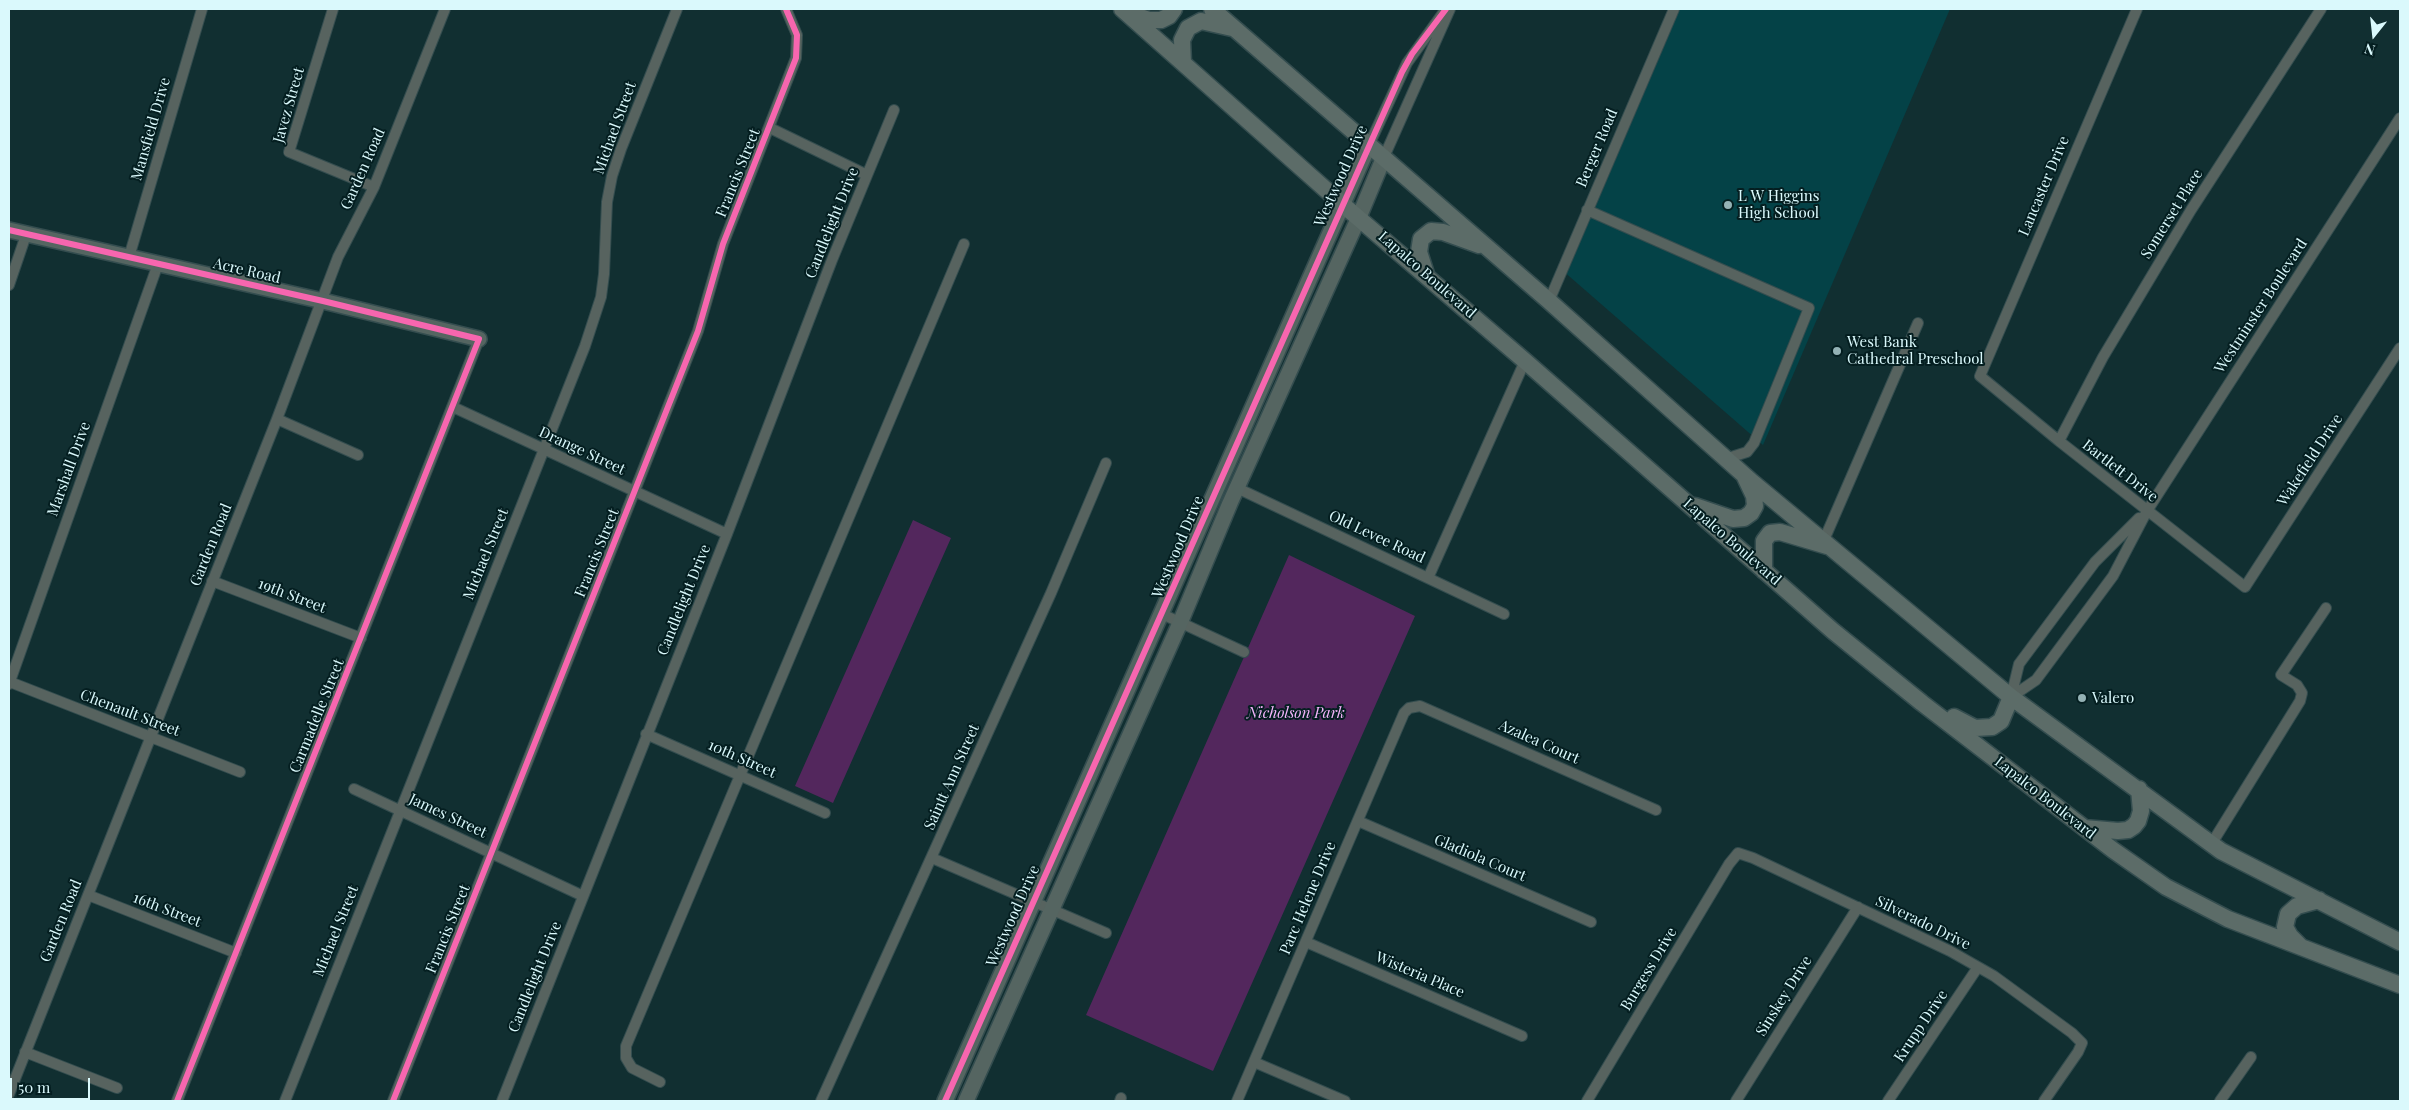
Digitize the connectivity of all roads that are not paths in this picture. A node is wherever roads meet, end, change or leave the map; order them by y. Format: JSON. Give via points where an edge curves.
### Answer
{"nodes":[{"id":1,"x":202,"y":9,"type":"edge"},
{"id":2,"x":333,"y":9,"type":"edge"},
{"id":3,"x":445,"y":9,"type":"edge"},
{"id":4,"x":677,"y":9,"type":"edge"},
{"id":5,"x":786,"y":9,"type":"edge"},
{"id":6,"x":1174,"y":9,"type":"edge"},
{"id":7,"x":1212,"y":9,"type":"edge"},
{"id":8,"x":1446,"y":9,"type":"edge"},
{"id":9,"x":1450,"y":9,"type":"edge"},
{"id":10,"x":1674,"y":9,"type":"edge"},
{"id":11,"x":2137,"y":9,"type":"edge"},
{"id":12,"x":2321,"y":9,"type":"edge"},
{"id":13,"x":1124,"y":10,"type":"edge"},
{"id":14,"x":1234,"y":28,"type":"junction"},
{"id":15,"x":1183,"y":63,"type":"junction"},
{"id":16,"x":894,"y":110,"type":"dead end"},
{"id":17,"x":2400,"y":118,"type":"edge"},
{"id":18,"x":770,"y":128,"type":"junction"},
{"id":19,"x":1369,"y":145,"type":"junction"},
{"id":20,"x":1384,"y":157,"type":"junction"},
{"id":21,"x":867,"y":175,"type":"junction"},
{"id":22,"x":374,"y":187,"type":"junction"},
{"id":23,"x":1342,"y":204,"type":"junction"},
{"id":24,"x":1587,"y":210,"type":"junction"},
{"id":25,"x":1359,"y":217,"type":"junction"},
{"id":26,"x":9,"y":230,"type":"edge"},
{"id":27,"x":26,"y":235,"type":"junction"},
{"id":28,"x":964,"y":244,"type":"dead end"},
{"id":29,"x":1488,"y":248,"type":"junction"},
{"id":30,"x":129,"y":257,"type":"junction"},
{"id":31,"x":158,"y":264,"type":"junction"},
{"id":32,"x":1426,"y":274,"type":"junction"},
{"id":33,"x":9,"y":285,"type":"edge"},
{"id":34,"x":323,"y":301,"type":"junction"},
{"id":35,"x":1549,"y":301,"type":"junction"},
{"id":36,"x":1918,"y":323,"type":"dead end"},
{"id":37,"x":479,"y":339,"type":"joint"},
{"id":38,"x":2400,"y":348,"type":"edge"},
{"id":39,"x":1525,"y":361,"type":"junction"},
{"id":40,"x":1980,"y":376,"type":"joint"},
{"id":41,"x":453,"y":407,"type":"junction"},
{"id":42,"x":277,"y":419,"type":"junction"},
{"id":43,"x":2059,"y":441,"type":"junction"},
{"id":44,"x":543,"y":449,"type":"junction"},
{"id":45,"x":358,"y":455,"type":"dead end"},
{"id":46,"x":1725,"y":459,"type":"junction"},
{"id":47,"x":1106,"y":463,"type":"dead end"},
{"id":48,"x":1743,"y":474,"type":"junction"},
{"id":49,"x":1237,"y":488,"type":"junction"},
{"id":50,"x":634,"y":492,"type":"junction"},
{"id":51,"x":1688,"y":504,"type":"junction"},
{"id":52,"x":2147,"y":511,"type":"junction"},
{"id":53,"x":727,"y":534,"type":"junction"},
{"id":54,"x":1829,"y":544,"type":"junction"},
{"id":55,"x":1764,"y":571,"type":"junction"},
{"id":56,"x":1428,"y":578,"type":"junction"},
{"id":57,"x":212,"y":581,"type":"junction"},
{"id":58,"x":2245,"y":587,"type":"joint"},
{"id":59,"x":2326,"y":608,"type":"dead end"},
{"id":60,"x":1162,"y":614,"type":"junction"},
{"id":61,"x":1504,"y":614,"type":"dead end"},
{"id":62,"x":1180,"y":623,"type":"junction"},
{"id":63,"x":361,"y":638,"type":"junction"},
{"id":64,"x":1244,"y":652,"type":"dead end"},
{"id":65,"x":1891,"y":676,"type":"junction"},
{"id":66,"x":9,"y":683,"type":"edge"},
{"id":67,"x":2012,"y":697,"type":"junction"},
{"id":68,"x":1409,"y":708,"type":"joint"},
{"id":69,"x":646,"y":734,"type":"junction"},
{"id":70,"x":151,"y":736,"type":"junction"},
{"id":71,"x":240,"y":772,"type":"dead end"},
{"id":72,"x":742,"y":775,"type":"junction"},
{"id":73,"x":354,"y":789,"type":"dead end"},
{"id":74,"x":2139,"y":789,"type":"junction"},
{"id":75,"x":1656,"y":810,"type":"dead end"},
{"id":76,"x":400,"y":811,"type":"junction"},
{"id":77,"x":825,"y":813,"type":"dead end"},
{"id":78,"x":1358,"y":822,"type":"junction"},
{"id":79,"x":2084,"y":828,"type":"junction"},
{"id":80,"x":2212,"y":844,"type":"junction"},
{"id":81,"x":492,"y":853,"type":"junction"},
{"id":82,"x":1738,"y":853,"type":"joint"},
{"id":83,"x":932,"y":858,"type":"junction"},
{"id":84,"x":88,"y":895,"type":"junction"},
{"id":85,"x":584,"y":896,"type":"junction"},
{"id":86,"x":2319,"y":900,"type":"junction"},
{"id":87,"x":1033,"y":903,"type":"junction"},
{"id":88,"x":1858,"y":907,"type":"junction"},
{"id":89,"x":1051,"y":911,"type":"junction"},
{"id":90,"x":1590,"y":922,"type":"dead end"},
{"id":91,"x":1106,"y":933,"type":"dead end"},
{"id":92,"x":1306,"y":942,"type":"junction"},
{"id":93,"x":2400,"y":942,"type":"edge"},
{"id":94,"x":2300,"y":947,"type":"junction"},
{"id":95,"x":236,"y":953,"type":"junction"},
{"id":96,"x":1978,"y":967,"type":"junction"},
{"id":97,"x":2400,"y":985,"type":"edge"},
{"id":98,"x":1522,"y":1036,"type":"dead end"},
{"id":99,"x":25,"y":1052,"type":"junction"},
{"id":100,"x":2251,"y":1057,"type":"dead end"},
{"id":101,"x":1254,"y":1062,"type":"junction"},
{"id":102,"x":660,"y":1082,"type":"dead end"},
{"id":103,"x":117,"y":1088,"type":"dead end"},
{"id":104,"x":9,"y":1094,"type":"edge"},
{"id":105,"x":177,"y":1101,"type":"edge"},
{"id":106,"x":285,"y":1101,"type":"edge"},
{"id":107,"x":393,"y":1101,"type":"edge"},
{"id":108,"x":502,"y":1101,"type":"edge"},
{"id":109,"x":821,"y":1101,"type":"edge"},
{"id":110,"x":945,"y":1101,"type":"edge"},
{"id":111,"x":966,"y":1101,"type":"edge"},
{"id":112,"x":1237,"y":1101,"type":"edge"},
{"id":113,"x":1345,"y":1101,"type":"edge"},
{"id":114,"x":1588,"y":1101,"type":"edge"},
{"id":115,"x":1736,"y":1101,"type":"edge"},
{"id":116,"x":1888,"y":1101,"type":"edge"},
{"id":117,"x":2044,"y":1101,"type":"edge"},
{"id":118,"x":2220,"y":1101,"type":"edge"}],
"edges":[{"from":1,"to":30,"type":"street","name":"Mansfield Drive"},
{"from":2,"to":22,"type":"street","name":"Javez Street","via":[[289,152]]},
{"from":3,"to":22,"type":"street","name":"Garden Road"},
{"from":4,"to":44,"type":"street","name":"Michael Street","via":[[612,176],[600,297],[585,346]]},
{"from":5,"to":18,"type":"street","name":"Francis Street","via":[[797,35],[796,58]]},
{"from":6,"to":13,"type":"main road","via":[[1161,20],[1149,20]]},
{"from":7,"to":14,"type":"main road"},
{"from":8,"to":19,"type":"street","name":"Westwood Drive","via":[[1407,63]]},
{"from":9,"to":20,"type":"street","name":"Westwood Drive"},
{"from":10,"to":24,"type":"street","name":"Berger Road"},
{"from":11,"to":40,"type":"street","name":"Lancaster Drive"},
{"from":12,"to":43,"type":"street","name":"Somerset Place","via":[[2190,210],[2103,357]]},
{"from":13,"to":15,"type":"main road","name":"Lapalco Boulevard"},
{"from":14,"to":15,"type":"main road","via":[[1201,21],[1188,28],[1182,40]]},
{"from":14,"to":19,"type":"main road"},
{"from":15,"to":23,"type":"main road","name":"Lapalco Boulevard"},
{"from":16,"to":21,"type":"street","name":"Candlelight Drive"},
{"from":17,"to":52,"type":"street","name":"Westminster Boulevard"},
{"from":18,"to":21,"type":"street"},
{"from":18,"to":50,"type":"street","name":"Francis Street","via":[[723,244],[698,331]]},
{"from":19,"to":20,"type":"main road"},
{"from":19,"to":23,"type":"street","name":"Westwood Drive"},
{"from":20,"to":25,"type":"street","name":"Westwood Drive"},
{"from":20,"to":29,"type":"main road"},
{"from":21,"to":53,"type":"street","name":"Candlelight Drive"},
{"from":22,"to":34,"type":"street","name":"Garden Road","via":[[338,257]]},
{"from":23,"to":25,"type":"main road","name":"Lapalco Boulevard"},
{"from":23,"to":60,"type":"street","name":"Westwood Drive"},
{"from":24,"to":35,"type":"street","name":"Berger Road"},
{"from":24,"to":46,"type":"street","via":[[1809,308],[1754,443],[1747,452]]},
{"from":25,"to":32,"type":"main road","name":"Lapalco Boulevard"},
{"from":25,"to":49,"type":"street","name":"Westwood Drive"},
{"from":26,"to":27,"type":"street","name":"Acre Road"},
{"from":27,"to":30,"type":"street","name":"Acre Road"},
{"from":27,"to":33,"type":"street"},
{"from":28,"to":72,"type":"street"},
{"from":29,"to":32,"type":"main road","via":[[1444,232],[1431,231],[1421,239],[1419,252]]},
{"from":29,"to":35,"type":"main road"},
{"from":30,"to":31,"type":"street","name":"Acre Road"},
{"from":31,"to":34,"type":"street","name":"Acre Road"},
{"from":31,"to":66,"type":"street","name":"Marshall Drive"},
{"from":32,"to":39,"type":"main road","name":"Lapalco Boulevard"},
{"from":34,"to":37,"type":"street","name":"Acre Road"},
{"from":34,"to":42,"type":"street","name":"Garden Road"},
{"from":35,"to":46,"type":"main road"},
{"from":36,"to":54,"type":"street"},
{"from":37,"to":41,"type":"street","name":"Carmadelle Street"},
{"from":38,"to":58,"type":"street","name":"Wakefield Drive"},
{"from":39,"to":51,"type":"main road","name":"Lapalco Boulevard"},
{"from":39,"to":56,"type":"street"},
{"from":40,"to":43,"type":"street","name":"Bartlett Drive"},
{"from":41,"to":44,"type":"street","name":"Drange Street"},
{"from":41,"to":63,"type":"street","name":"Carmadelle Street"},
{"from":42,"to":45,"type":"street"},
{"from":42,"to":57,"type":"street","name":"Garden Road"},
{"from":43,"to":52,"type":"street","name":"Bartlett Drive"},
{"from":44,"to":50,"type":"street","name":"Drange Street"},
{"from":44,"to":76,"type":"street","name":"Michael Street"},
{"from":46,"to":48,"type":"main road"},
{"from":47,"to":83,"type":"street","name":"Saintt Ann Street"},
{"from":48,"to":51,"type":"main road","via":[[1754,496],[1751,513],[1744,518],[1733,519]]},
{"from":48,"to":54,"type":"main road"},
{"from":49,"to":56,"type":"street","name":"Old Levee Road"},
{"from":49,"to":62,"type":"street","name":"Westwood Drive"},
{"from":50,"to":53,"type":"street","name":"Drange Street"},
{"from":50,"to":81,"type":"street","name":"Francis Street"},
{"from":51,"to":55,"type":"main road","name":"Lapalco Boulevard"},
{"from":52,"to":58,"type":"street","name":"Bartlett Drive"},
{"from":52,"to":67,"type":"street","name":"Westminster Boulevard","via":[[2113,576],[2036,680]]},
{"from":52,"to":67,"type":"street","name":"Westminster Boulevard","via":[[2096,562],[2018,664]]},
{"from":53,"to":69,"type":"street","name":"Candlelight Drive"},
{"from":54,"to":55,"type":"main road","via":[[1780,532],[1770,533],[1764,541]]},
{"from":54,"to":67,"type":"main road"},
{"from":55,"to":65,"type":"main road","name":"Lapalco Boulevard"},
{"from":56,"to":61,"type":"street","name":"Old Levee Road"},
{"from":57,"to":63,"type":"street","name":"19th Street"},
{"from":57,"to":70,"type":"street","name":"Garden Road"},
{"from":59,"to":80,"type":"street","via":[[2281,675],[2297,685],[2302,693],[2300,701]]},
{"from":60,"to":62,"type":"street"},
{"from":60,"to":87,"type":"street","name":"Westwood Drive"},
{"from":62,"to":64,"type":"street"},
{"from":62,"to":89,"type":"street","name":"Westwood Drive"},
{"from":63,"to":95,"type":"street","name":"Carmadelle Street"},
{"from":65,"to":67,"type":"main road","via":[[1967,726],[1975,728],[1997,725]]},
{"from":65,"to":79,"type":"main road","name":"Lapalco Boulevard"},
{"from":66,"to":70,"type":"street","name":"Chenault Street"},
{"from":67,"to":74,"type":"main road"},
{"from":68,"to":75,"type":"street","name":"Azalea Court","via":[[1420,706]]},
{"from":68,"to":78,"type":"street","name":"Parc Helene Drive","via":[[1404,713]]},
{"from":69,"to":72,"type":"street","name":"10th Street"},
{"from":69,"to":85,"type":"street","name":"Candlelight Drive"},
{"from":70,"to":71,"type":"street","name":"Chenault Street"},
{"from":70,"to":84,"type":"street","name":"Garden Road"},
{"from":72,"to":77,"type":"street","name":"10th Street"},
{"from":72,"to":102,"type":"street","via":[[626,1046],[626,1058],[632,1068]]},
{"from":73,"to":76,"type":"street","name":"James Street"},
{"from":74,"to":79,"type":"main road","via":[[2141,811],[2134,826],[2118,831]]},
{"from":74,"to":80,"type":"main road"},
{"from":76,"to":81,"type":"street","name":"James Street"},
{"from":76,"to":106,"type":"street","name":"Michael Street"},
{"from":78,"to":90,"type":"street","name":"Gladiola Court"},
{"from":78,"to":92,"type":"street","name":"Parc Helene Drive"},
{"from":79,"to":94,"type":"main road","name":"Lapalco Boulevard","via":[[2166,887],[2228,919]]},
{"from":80,"to":86,"type":"main road"},
{"from":81,"to":85,"type":"street","name":"James Street"},
{"from":81,"to":107,"type":"street","name":"Francis Street"},
{"from":82,"to":88,"type":"street","name":"Silverado Drive"},
{"from":82,"to":114,"type":"street","name":"Burgess Drive"},
{"from":83,"to":87,"type":"street"},
{"from":83,"to":109,"type":"street","name":"Saintt Ann Street"},
{"from":84,"to":95,"type":"street","name":"16th Street"},
{"from":84,"to":99,"type":"street","name":"Garden Road"},
{"from":85,"to":108,"type":"street","name":"Candlelight Drive"},
{"from":86,"to":93,"type":"main road"},
{"from":86,"to":94,"type":"main road","via":[[2297,906],[2288,914],[2286,927]]},
{"from":87,"to":89,"type":"street"},
{"from":87,"to":110,"type":"street","name":"Westwood Drive"},
{"from":88,"to":96,"type":"street","name":"Silverado Drive"},
{"from":88,"to":115,"type":"street","name":"Sinskey Drive"},
{"from":89,"to":91,"type":"street"},
{"from":89,"to":111,"type":"street","name":"Westwood Drive"},
{"from":92,"to":98,"type":"street","name":"Wisteria Place"},
{"from":92,"to":101,"type":"street","name":"Parc Helene Drive"},
{"from":94,"to":97,"type":"main road","name":"Lapalco Boulevard"},
{"from":95,"to":105,"type":"street","name":"Carmadelle Street"},
{"from":96,"to":116,"type":"street","name":"Krupp Drive"},
{"from":96,"to":117,"type":"street","name":"Silverado Drive","via":[[2019,993],[2082,1043]]},
{"from":99,"to":103,"type":"street"},
{"from":99,"to":104,"type":"street","name":"Garden Road"},
{"from":100,"to":118,"type":"street"},
{"from":101,"to":112,"type":"street","name":"Parc Helene Drive"},
{"from":101,"to":113,"type":"street"}]}
